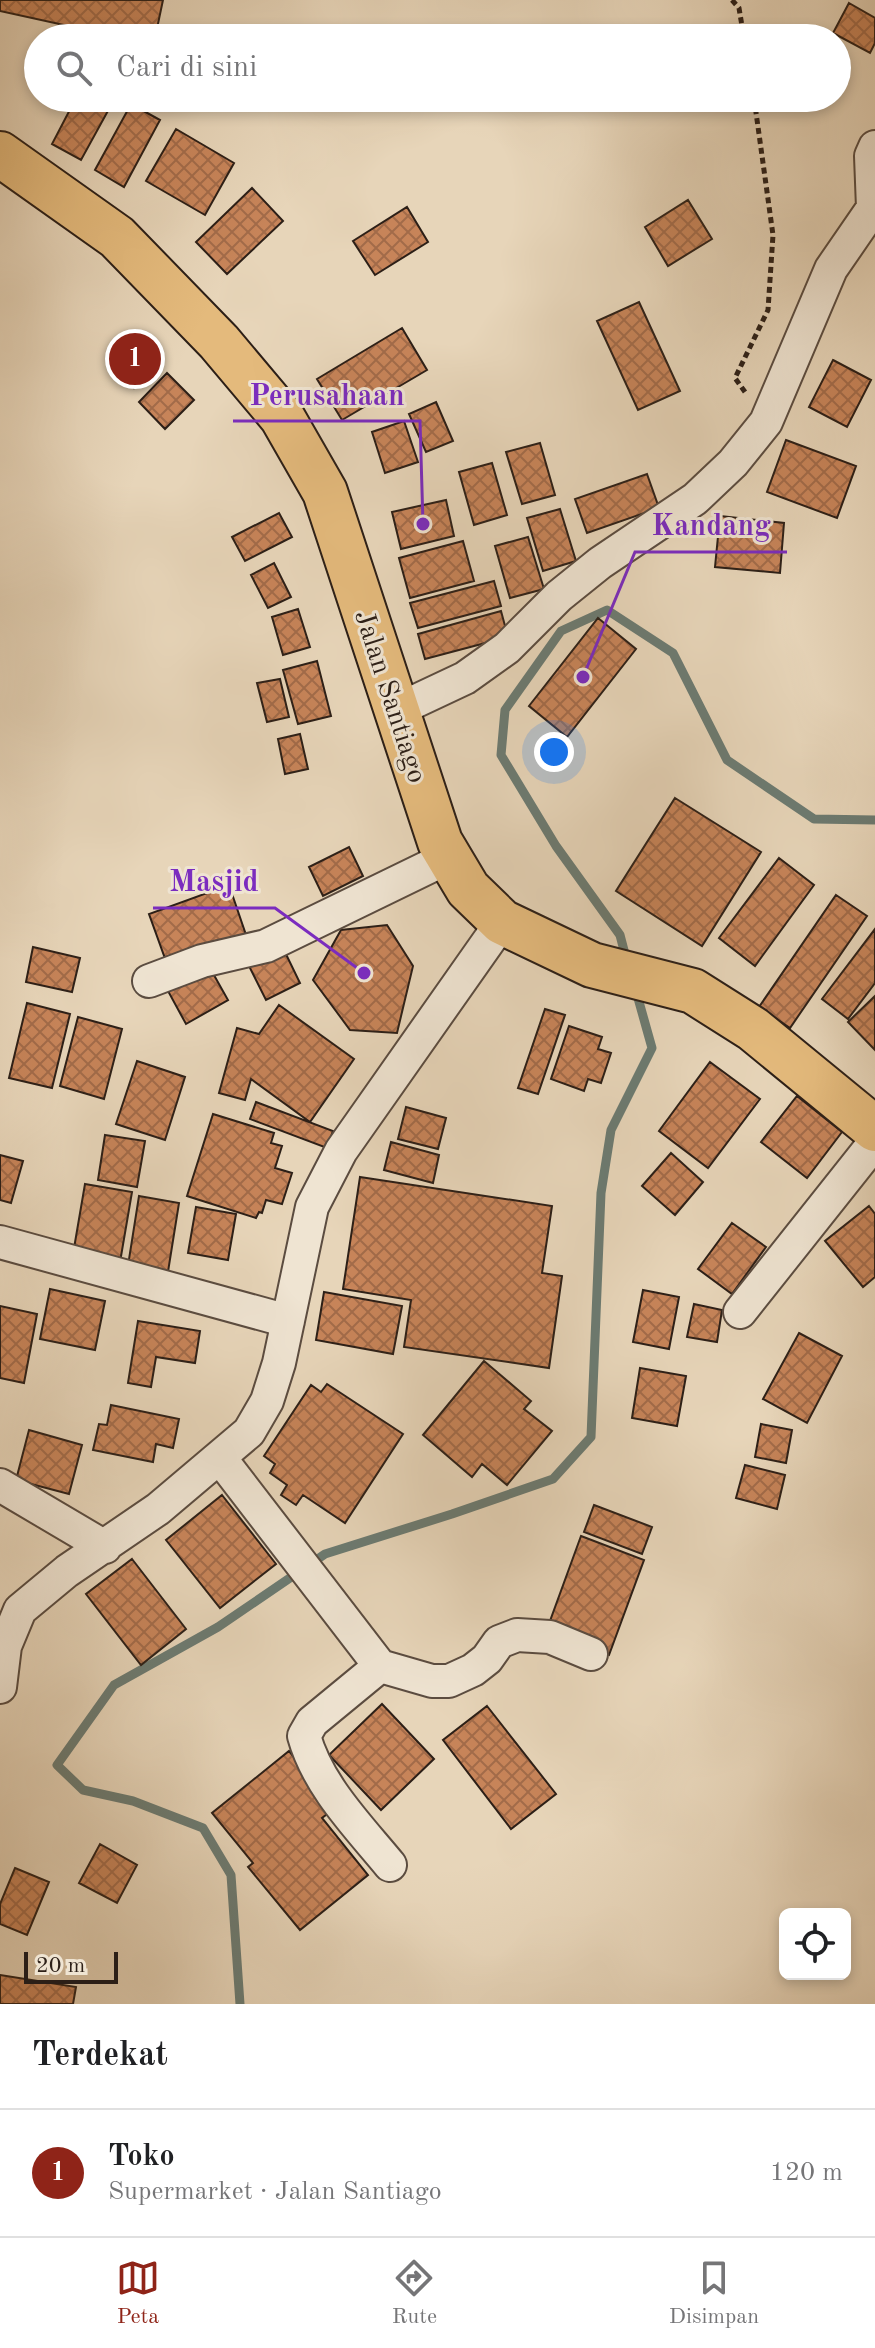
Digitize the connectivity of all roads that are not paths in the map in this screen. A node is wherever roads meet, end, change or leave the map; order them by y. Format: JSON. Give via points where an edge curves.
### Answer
{"nodes":[{"id":1,"x":875,"y":147,"type":"edge"},
{"id":2,"x":0,"y":154,"type":"edge"},
{"id":3,"x":397,"y":710,"type":"junction"},
{"id":4,"x":449,"y":857,"type":"junction"},
{"id":5,"x":502,"y":922,"type":"junction"},
{"id":6,"x":149,"y":981,"type":"dead end"},
{"id":7,"x":875,"y":1129,"type":"edge"},
{"id":8,"x":875,"y":1142,"type":"edge"},
{"id":9,"x":0,"y":1242,"type":"edge"},
{"id":10,"x":740,"y":1312,"type":"dead end"},
{"id":11,"x":288,"y":1321,"type":"junction"},
{"id":12,"x":220,"y":1458,"type":"junction"},
{"id":13,"x":0,"y":1485,"type":"edge"},
{"id":14,"x":105,"y":1547,"type":"junction"},
{"id":15,"x":10,"y":1608,"type":"edge"},
{"id":16,"x":591,"y":1654,"type":"dead end"},
{"id":17,"x":380,"y":1666,"type":"junction"},
{"id":18,"x":0,"y":1687,"type":"edge"},
{"id":19,"x":390,"y":1865,"type":"dead end"}],
"edges":[{"from":1,"to":3,"type":"street","via":[[873,208],[831,269],[766,422],[733,463],[695,499],[559,596],[507,648],[465,678]]},
{"from":2,"to":3,"type":"highway","name":"Jalan Santiago","via":[[117,237],[219,342],[282,417],[325,492]]},
{"from":3,"to":4,"type":"highway","name":"Jalan Santiago"},
{"from":4,"to":5,"type":"highway","name":"Jalan Santiago","via":[[468,889]]},
{"from":4,"to":6,"type":"street","via":[[266,946]]},
{"from":5,"to":7,"type":"highway","name":"Jalan Santiago","via":[[592,965],[693,991],[753,1029]]},
{"from":5,"to":11,"type":"street","via":[[341,1151],[312,1207]]},
{"from":8,"to":10,"type":"street"},
{"from":9,"to":11,"type":"street"},
{"from":11,"to":12,"type":"street","via":[[267,1401],[249,1432]]},
{"from":12,"to":14,"type":"street"},
{"from":12,"to":17,"type":"street"},
{"from":13,"to":14,"type":"street"},
{"from":14,"to":15,"type":"street"},
{"from":15,"to":18,"type":"street"},
{"from":16,"to":17,"type":"street","via":[[550,1637],[517,1635],[499,1642],[473,1670],[449,1681]]},
{"from":17,"to":19,"type":"street","via":[[312,1722],[304,1736],[322,1777]]}]}
